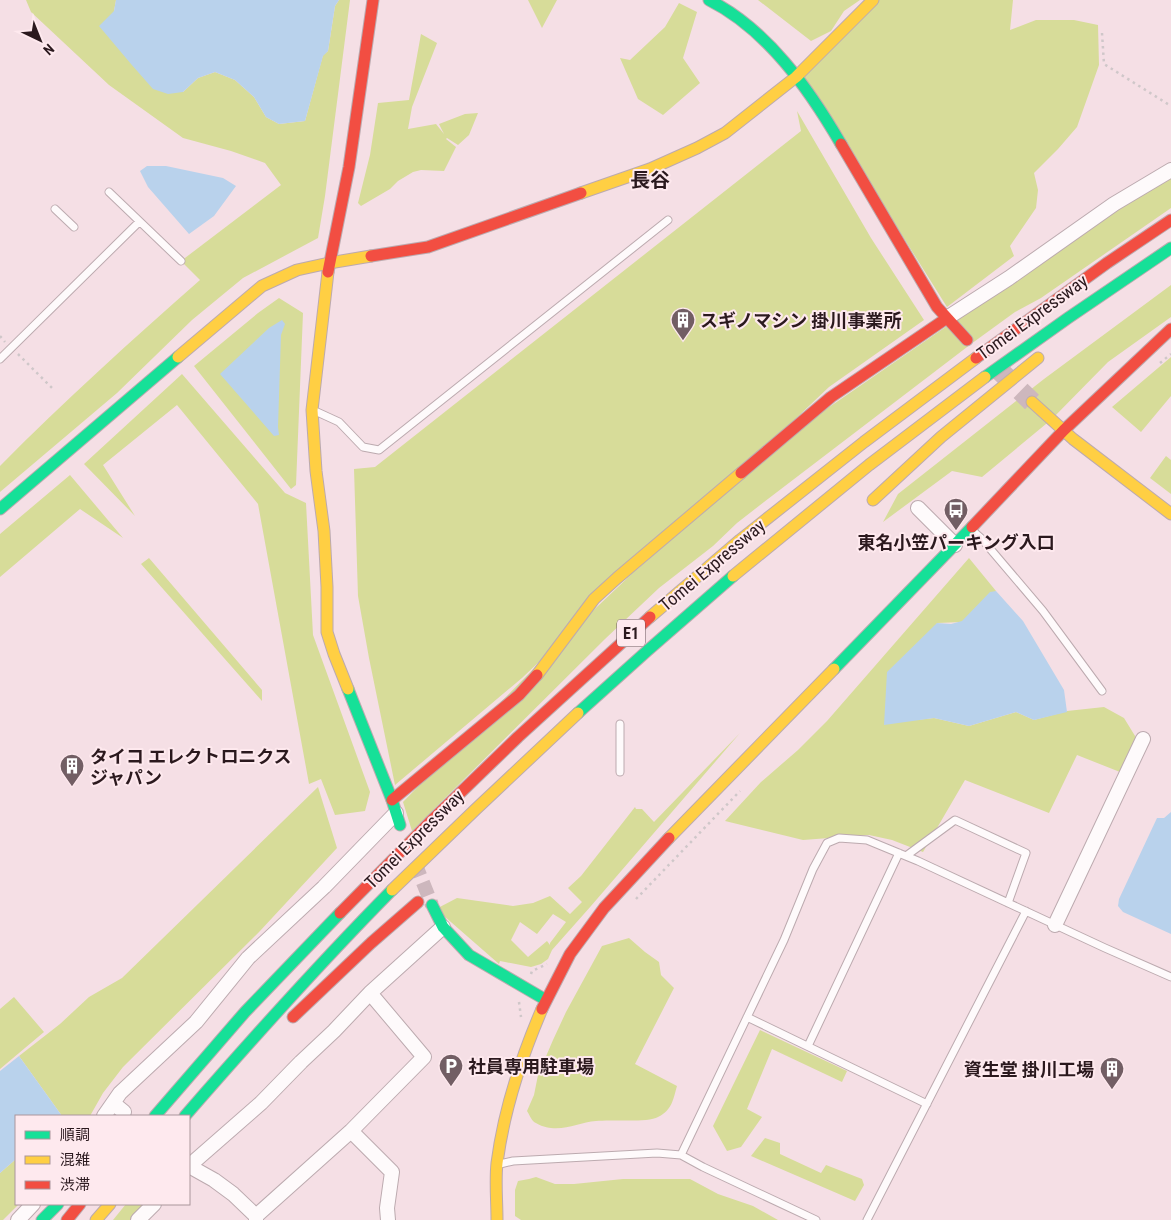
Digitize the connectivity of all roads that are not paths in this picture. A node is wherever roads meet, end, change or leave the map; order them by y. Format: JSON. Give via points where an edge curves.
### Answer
{"nodes":[{"id":1,"x":373,"y":0,"type":"edge"},
{"id":2,"x":709,"y":0,"type":"edge"},
{"id":3,"x":873,"y":0,"type":"edge"},
{"id":4,"x":796,"y":77,"type":"junction"},
{"id":5,"x":1171,"y":170,"type":"edge"},
{"id":6,"x":109,"y":192,"type":"dead end"},
{"id":7,"x":55,"y":209,"type":"dead end"},
{"id":8,"x":668,"y":220,"type":"dead end"},
{"id":9,"x":1171,"y":220,"type":"edge"},
{"id":10,"x":139,"y":222,"type":"junction"},
{"id":11,"x":74,"y":227,"type":"dead end"},
{"id":12,"x":1171,"y":248,"type":"edge"},
{"id":13,"x":1171,"y":255,"type":"edge"},
{"id":14,"x":181,"y":261,"type":"dead end"},
{"id":15,"x":329,"y":262,"type":"junction"},
{"id":16,"x":1102,"y":309,"type":"dead end"},
{"id":17,"x":947,"y":318,"type":"junction"},
{"id":18,"x":1171,"y":329,"type":"edge"},
{"id":19,"x":967,"y":340,"type":"dead end"},
{"id":20,"x":1048,"y":350,"type":"dead end"},
{"id":21,"x":0,"y":359,"type":"edge"},
{"id":22,"x":1032,"y":402,"type":"tunnel mouth"},
{"id":23,"x":312,"y":410,"type":"junction"},
{"id":24,"x":1064,"y":430,"type":"junction"},
{"id":25,"x":873,"y":500,"type":"dead end"},
{"id":26,"x":918,"y":508,"type":"dead end"},
{"id":27,"x":0,"y":510,"type":"edge"},
{"id":28,"x":1171,"y":514,"type":"edge"},
{"id":29,"x":970,"y":529,"type":"junction"},
{"id":30,"x":955,"y":545,"type":"junction"},
{"id":31,"x":1102,"y":691,"type":"dead end"},
{"id":32,"x":620,"y":724,"type":"dead end"},
{"id":33,"x":1143,"y":739,"type":"dead end"},
{"id":34,"x":620,"y":772,"type":"dead end"},
{"id":35,"x":396,"y":813,"type":"junction"},
{"id":36,"x":903,"y":854,"type":"junction"},
{"id":37,"x":418,"y":902,"type":"dead end"},
{"id":38,"x":1008,"y":903,"type":"junction"},
{"id":39,"x":432,"y":905,"type":"tunnel mouth"},
{"id":40,"x":1026,"y":912,"type":"junction"},
{"id":41,"x":1055,"y":925,"type":"junction"},
{"id":42,"x":443,"y":927,"type":"junction"},
{"id":43,"x":1171,"y":977,"type":"edge"},
{"id":44,"x":370,"y":993,"type":"junction"},
{"id":45,"x":546,"y":1000,"type":"junction"},
{"id":46,"x":747,"y":1017,"type":"junction"},
{"id":47,"x":284,"y":1026,"type":"dead end"},
{"id":48,"x":808,"y":1046,"type":"junction"},
{"id":49,"x":255,"y":1053,"type":"dead end"},
{"id":50,"x":113,"y":1103,"type":"junction"},
{"id":51,"x":927,"y":1104,"type":"junction"},
{"id":52,"x":124,"y":1112,"type":"dead end"},
{"id":53,"x":151,"y":1113,"type":"edge"},
{"id":54,"x":105,"y":1115,"type":"edge"},
{"id":55,"x":188,"y":1115,"type":"edge"},
{"id":56,"x":188,"y":1115,"type":"edge"},
{"id":57,"x":351,"y":1131,"type":"junction"},
{"id":58,"x":681,"y":1155,"type":"junction"},
{"id":59,"x":497,"y":1164,"type":"junction"},
{"id":60,"x":190,"y":1165,"type":"edge"},
{"id":61,"x":190,"y":1167,"type":"edge"},
{"id":62,"x":32,"y":1205,"type":"edge"},
{"id":63,"x":57,"y":1205,"type":"edge"},
{"id":64,"x":79,"y":1205,"type":"edge"},
{"id":65,"x":109,"y":1205,"type":"edge"},
{"id":66,"x":153,"y":1205,"type":"edge"},
{"id":67,"x":256,"y":1218,"type":"edge"},
{"id":68,"x":18,"y":1220,"type":"edge"},
{"id":69,"x":42,"y":1220,"type":"edge"},
{"id":70,"x":67,"y":1220,"type":"edge"},
{"id":71,"x":96,"y":1220,"type":"edge"},
{"id":72,"x":138,"y":1220,"type":"edge"},
{"id":73,"x":388,"y":1220,"type":"edge"},
{"id":74,"x":497,"y":1220,"type":"edge"},
{"id":75,"x":816,"y":1220,"type":"edge"},
{"id":76,"x":867,"y":1220,"type":"edge"}],
"edges":[{"from":1,"to":15,"type":"main road","via":[[349,166]]},
{"from":2,"to":4,"type":"main road","via":[[725,8],[768,43]]},
{"from":3,"to":4,"type":"main road"},
{"from":4,"to":15,"type":"main road","via":[[725,133],[650,168],[428,247]]},
{"from":4,"to":17,"type":"main road","via":[[826,118],[937,307]]},
{"from":5,"to":17,"type":"street","via":[[1114,204]]},
{"from":6,"to":10,"type":"lane"},
{"from":7,"to":11,"type":"lane"},
{"from":8,"to":23,"type":"lane","via":[[379,450],[363,448],[340,422]]},
{"from":9,"to":53,"type":"main road","name":"Tomei Expressway","number":"E1","via":[[864,442],[740,540],[634,630],[429,823]]},
{"from":10,"to":14,"type":"lane"},
{"from":10,"to":21,"type":"lane"},
{"from":12,"to":55,"type":"main road","name":"Tomei Expressway","number":"E1","via":[[945,406],[774,541],[693,610],[443,840],[336,948]]},
{"from":13,"to":16,"type":"main road"},
{"from":15,"to":23,"type":"main road"},
{"from":15,"to":27,"type":"main road","via":[[297,270],[262,286]]},
{"from":17,"to":19,"type":"main road"},
{"from":17,"to":35,"type":"main road","via":[[831,397],[617,578],[594,599],[519,695]]},
{"from":18,"to":24,"type":"main road"},
{"from":20,"to":25,"type":"main road","via":[[942,437]]},
{"from":22,"to":24,"type":"main road"},
{"from":23,"to":35,"type":"main road","via":[[324,530],[328,632]]},
{"from":24,"to":28,"type":"main road"},
{"from":24,"to":29,"type":"main road"},
{"from":26,"to":30,"type":"street"},
{"from":29,"to":30,"type":"main road"},
{"from":29,"to":31,"type":"lane","via":[[1043,611]]},
{"from":30,"to":45,"type":"main road","via":[[604,908],[570,954]]},
{"from":32,"to":34,"type":"lane"},
{"from":33,"to":41,"type":"street"},
{"from":35,"to":50,"type":"street","via":[[248,958],[196,1022]]},
{"from":36,"to":38,"type":"lane"},
{"from":36,"to":38,"type":"lane","via":[[955,820],[1026,854]]},
{"from":36,"to":46,"type":"lane","via":[[867,840],[839,838],[827,843]]},
{"from":36,"to":48,"type":"lane"},
{"from":37,"to":47,"type":"main road"},
{"from":38,"to":40,"type":"lane"},
{"from":39,"to":42,"type":"main road"},
{"from":40,"to":41,"type":"lane"},
{"from":40,"to":51,"type":"lane"},
{"from":41,"to":43,"type":"lane"},
{"from":42,"to":44,"type":"street"},
{"from":42,"to":45,"type":"main road","via":[[470,955]]},
{"from":44,"to":57,"type":"street","via":[[424,1057]]},
{"from":44,"to":60,"type":"street","via":[[261,1103]]},
{"from":45,"to":59,"type":"main road","via":[[528,1042],[507,1110]]},
{"from":46,"to":48,"type":"lane"},
{"from":46,"to":58,"type":"lane"},
{"from":48,"to":51,"type":"lane"},
{"from":49,"to":56,"type":"main road"},
{"from":50,"to":52,"type":"street"},
{"from":50,"to":54,"type":"street"},
{"from":51,"to":76,"type":"lane"},
{"from":57,"to":67,"type":"street"},
{"from":57,"to":73,"type":"street","via":[[392,1172],[386,1208]]},
{"from":58,"to":59,"type":"lane","via":[[657,1153]]},
{"from":58,"to":75,"type":"lane"},
{"from":59,"to":74,"type":"main road"},
{"from":61,"to":67,"type":"street","via":[[233,1194]]},
{"from":62,"to":68,"type":"street"},
{"from":63,"to":69,"type":"main road"},
{"from":64,"to":70,"type":"main road"},
{"from":65,"to":71,"type":"main road"},
{"from":66,"to":72,"type":"street"}]}
